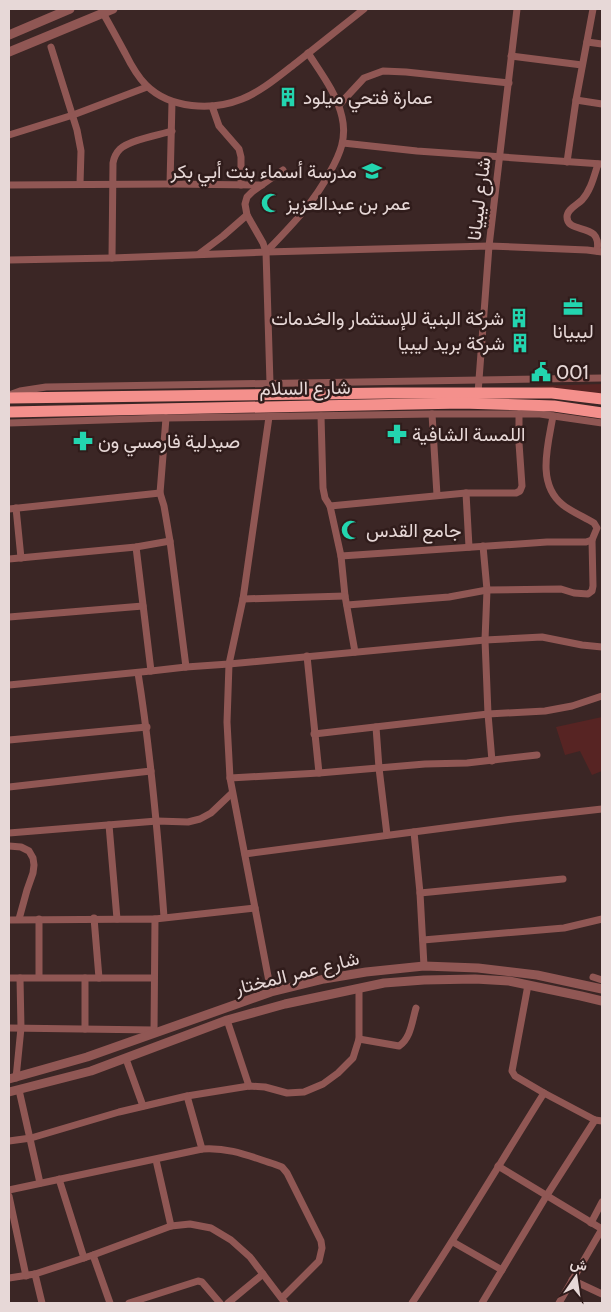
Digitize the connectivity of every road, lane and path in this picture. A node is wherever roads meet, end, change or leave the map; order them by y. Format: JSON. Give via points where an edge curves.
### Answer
{"nodes":[{"id":1,"x":70,"y":9,"type":"edge"},
{"id":2,"x":113,"y":9,"type":"edge"},
{"id":3,"x":364,"y":9,"type":"edge"},
{"id":4,"x":518,"y":9,"type":"edge"},
{"id":5,"x":593,"y":9,"type":"edge"},
{"id":6,"x":103,"y":13,"type":"junction"},
{"id":7,"x":9,"y":35,"type":"edge"},
{"id":8,"x":587,"y":42,"type":"junction"},
{"id":9,"x":602,"y":44,"type":"edge"},
{"id":10,"x":51,"y":47,"type":"dead end"},
{"id":11,"x":9,"y":52,"type":"edge"},
{"id":12,"x":308,"y":53,"type":"junction"},
{"id":13,"x":511,"y":56,"type":"junction"},
{"id":14,"x":582,"y":65,"type":"junction"},
{"id":15,"x":509,"y":82,"type":"junction"},
{"id":16,"x":148,"y":87,"type":"junction"},
{"id":17,"x":576,"y":100,"type":"junction"},
{"id":18,"x":172,"y":102,"type":"junction"},
{"id":19,"x":602,"y":104,"type":"edge"},
{"id":20,"x":339,"y":105,"type":"junction"},
{"id":21,"x":212,"y":106,"type":"junction"},
{"id":22,"x":74,"y":115,"type":"junction"},
{"id":23,"x":172,"y":132,"type":"junction"},
{"id":24,"x":9,"y":135,"type":"edge"},
{"id":25,"x":343,"y":143,"type":"junction"},
{"id":26,"x":500,"y":158,"type":"junction"},
{"id":27,"x":567,"y":162,"type":"junction"},
{"id":28,"x":600,"y":164,"type":"edge"},
{"id":29,"x":283,"y":170,"type":"dead end"},
{"id":30,"x":80,"y":184,"type":"junction"},
{"id":31,"x":113,"y":184,"type":"junction"},
{"id":32,"x":170,"y":184,"type":"junction"},
{"id":33,"x":241,"y":184,"type":"junction"},
{"id":34,"x":9,"y":185,"type":"edge"},
{"id":35,"x":262,"y":185,"type":"junction"},
{"id":36,"x":247,"y":215,"type":"junction"},
{"id":37,"x":489,"y":246,"type":"junction"},
{"id":38,"x":600,"y":251,"type":"edge"},
{"id":39,"x":266,"y":252,"type":"junction"},
{"id":40,"x":198,"y":255,"type":"junction"},
{"id":41,"x":112,"y":258,"type":"junction"},
{"id":42,"x":9,"y":260,"type":"edge"},
{"id":43,"x":602,"y":378,"type":"edge"},
{"id":44,"x":479,"y":380,"type":"junction"},
{"id":45,"x":270,"y":383,"type":"junction"},
{"id":46,"x":478,"y":393,"type":"junction"},
{"id":47,"x":9,"y":394,"type":"edge"},
{"id":48,"x":9,"y":398,"type":"edge"},
{"id":49,"x":602,"y":399,"type":"edge"},
{"id":50,"x":9,"y":412,"type":"edge"},
{"id":51,"x":602,"y":413,"type":"edge"},
{"id":52,"x":432,"y":414,"type":"junction"},
{"id":53,"x":519,"y":414,"type":"junction"},
{"id":54,"x":321,"y":416,"type":"junction"},
{"id":55,"x":553,"y":416,"type":"junction"},
{"id":56,"x":269,"y":417,"type":"junction"},
{"id":57,"x":166,"y":418,"type":"junction"},
{"id":58,"x":9,"y":423,"type":"edge"},
{"id":59,"x":602,"y":423,"type":"edge"},
{"id":60,"x":160,"y":493,"type":"junction"},
{"id":61,"x":466,"y":493,"type":"junction"},
{"id":62,"x":437,"y":495,"type":"junction"},
{"id":63,"x":330,"y":506,"type":"junction"},
{"id":64,"x":12,"y":508,"type":"edge"},
{"id":65,"x":592,"y":540,"type":"junction"},
{"id":66,"x":170,"y":541,"type":"junction"},
{"id":67,"x":483,"y":546,"type":"junction"},
{"id":68,"x":136,"y":547,"type":"junction"},
{"id":69,"x":469,"y":548,"type":"junction"},
{"id":70,"x":341,"y":556,"type":"junction"},
{"id":71,"x":21,"y":558,"type":"junction"},
{"id":72,"x":9,"y":559,"type":"edge"},
{"id":73,"x":488,"y":590,"type":"junction"},
{"id":74,"x":345,"y":596,"type":"junction"},
{"id":75,"x":243,"y":599,"type":"junction"},
{"id":76,"x":347,"y":605,"type":"junction"},
{"id":77,"x":143,"y":606,"type":"junction"},
{"id":78,"x":9,"y":617,"type":"edge"},
{"id":79,"x":485,"y":640,"type":"junction"},
{"id":80,"x":602,"y":647,"type":"edge"},
{"id":81,"x":355,"y":652,"type":"junction"},
{"id":82,"x":307,"y":656,"type":"junction"},
{"id":83,"x":229,"y":664,"type":"junction"},
{"id":84,"x":186,"y":667,"type":"junction"},
{"id":85,"x":150,"y":671,"type":"junction"},
{"id":86,"x":138,"y":672,"type":"junction"},
{"id":87,"x":9,"y":684,"type":"edge"},
{"id":88,"x":602,"y":696,"type":"edge"},
{"id":89,"x":488,"y":714,"type":"junction"},
{"id":90,"x":147,"y":727,"type":"junction"},
{"id":91,"x":376,"y":727,"type":"junction"},
{"id":92,"x":314,"y":734,"type":"junction"},
{"id":93,"x":9,"y":740,"type":"edge"},
{"id":94,"x":537,"y":755,"type":"dead end"},
{"id":95,"x":492,"y":761,"type":"junction"},
{"id":96,"x":379,"y":768,"type":"junction"},
{"id":97,"x":151,"y":771,"type":"junction"},
{"id":98,"x":319,"y":773,"type":"junction"},
{"id":99,"x":230,"y":778,"type":"junction"},
{"id":100,"x":9,"y":787,"type":"edge"},
{"id":101,"x":232,"y":793,"type":"junction"},
{"id":102,"x":602,"y":809,"type":"edge"},
{"id":103,"x":156,"y":821,"type":"junction"},
{"id":104,"x":109,"y":825,"type":"junction"},
{"id":105,"x":414,"y":832,"type":"junction"},
{"id":106,"x":9,"y":833,"type":"edge"},
{"id":107,"x":387,"y":835,"type":"junction"},
{"id":108,"x":9,"y":846,"type":"edge"},
{"id":109,"x":245,"y":854,"type":"junction"},
{"id":110,"x":563,"y":879,"type":"dead end"},
{"id":111,"x":420,"y":893,"type":"junction"},
{"id":112,"x":255,"y":908,"type":"junction"},
{"id":113,"x":164,"y":917,"type":"junction"},
{"id":114,"x":94,"y":918,"type":"junction"},
{"id":115,"x":40,"y":919,"type":"junction"},
{"id":116,"x":117,"y":919,"type":"junction"},
{"id":117,"x":155,"y":919,"type":"junction"},
{"id":118,"x":602,"y":919,"type":"edge"},
{"id":119,"x":9,"y":920,"type":"edge"},
{"id":120,"x":19,"y":920,"type":"junction"},
{"id":121,"x":423,"y":940,"type":"junction"},
{"id":122,"x":424,"y":966,"type":"junction"},
{"id":123,"x":39,"y":977,"type":"junction"},
{"id":124,"x":593,"y":977,"type":"dead end"},
{"id":125,"x":9,"y":978,"type":"edge"},
{"id":126,"x":20,"y":978,"type":"junction"},
{"id":127,"x":85,"y":978,"type":"junction"},
{"id":128,"x":99,"y":978,"type":"junction"},
{"id":129,"x":154,"y":978,"type":"junction"},
{"id":130,"x":602,"y":980,"type":"edge"},
{"id":131,"x":528,"y":985,"type":"junction"},
{"id":132,"x":358,"y":988,"type":"junction"},
{"id":133,"x":602,"y":989,"type":"edge"},
{"id":134,"x":271,"y":992,"type":"junction"},
{"id":135,"x":602,"y":1001,"type":"edge"},
{"id":136,"x":416,"y":1008,"type":"dead end"},
{"id":137,"x":227,"y":1020,"type":"junction"},
{"id":138,"x":9,"y":1028,"type":"edge"},
{"id":139,"x":21,"y":1028,"type":"junction"},
{"id":140,"x":85,"y":1029,"type":"junction"},
{"id":141,"x":154,"y":1032,"type":"junction"},
{"id":142,"x":359,"y":1039,"type":"junction"},
{"id":143,"x":87,"y":1057,"type":"junction"},
{"id":144,"x":126,"y":1059,"type":"junction"},
{"id":145,"x":92,"y":1071,"type":"junction"},
{"id":146,"x":13,"y":1078,"type":"edge"},
{"id":147,"x":249,"y":1086,"type":"junction"},
{"id":148,"x":20,"y":1090,"type":"junction"},
{"id":149,"x":9,"y":1092,"type":"edge"},
{"id":150,"x":544,"y":1093,"type":"junction"},
{"id":151,"x":187,"y":1096,"type":"junction"},
{"id":152,"x":143,"y":1106,"type":"junction"},
{"id":153,"x":599,"y":1121,"type":"edge"},
{"id":154,"x":31,"y":1138,"type":"junction"},
{"id":155,"x":9,"y":1141,"type":"edge"},
{"id":156,"x":202,"y":1149,"type":"junction"},
{"id":157,"x":156,"y":1160,"type":"junction"},
{"id":158,"x":498,"y":1166,"type":"junction"},
{"id":159,"x":59,"y":1179,"type":"junction"},
{"id":160,"x":40,"y":1183,"type":"junction"},
{"id":161,"x":9,"y":1190,"type":"edge"},
{"id":162,"x":547,"y":1195,"type":"junction"},
{"id":163,"x":9,"y":1196,"type":"edge"},
{"id":164,"x":602,"y":1202,"type":"edge"},
{"id":165,"x":591,"y":1223,"type":"junction"},
{"id":166,"x":171,"y":1226,"type":"junction"},
{"id":167,"x":602,"y":1229,"type":"edge"},
{"id":168,"x":453,"y":1242,"type":"junction"},
{"id":169,"x":93,"y":1255,"type":"junction"},
{"id":170,"x":84,"y":1258,"type":"junction"},
{"id":171,"x":502,"y":1270,"type":"junction"},
{"id":172,"x":35,"y":1274,"type":"junction"},
{"id":173,"x":263,"y":1274,"type":"junction"},
{"id":174,"x":26,"y":1276,"type":"junction"},
{"id":175,"x":9,"y":1278,"type":"edge"},
{"id":176,"x":572,"y":1280,"type":"junction"},
{"id":177,"x":602,"y":1294,"type":"edge"},
{"id":178,"x":284,"y":1301,"type":"edge"},
{"id":179,"x":42,"y":1303,"type":"edge"},
{"id":180,"x":110,"y":1303,"type":"edge"},
{"id":181,"x":129,"y":1303,"type":"edge"},
{"id":182,"x":220,"y":1303,"type":"edge"},
{"id":183,"x":228,"y":1303,"type":"edge"},
{"id":184,"x":412,"y":1303,"type":"edge"},
{"id":185,"x":482,"y":1303,"type":"edge"},
{"id":186,"x":559,"y":1303,"type":"edge"}],
"edges":[{"from":1,"to":7,"type":"street"},
{"from":2,"to":6,"type":"street"},
{"from":3,"to":12,"type":"street"},
{"from":4,"to":13,"type":"street","name":"شارع ليبيانا"},
{"from":5,"to":8,"type":"street"},
{"from":6,"to":11,"type":"street"},
{"from":6,"to":16,"type":"street","via":[[137,75]]},
{"from":8,"to":9,"type":"street"},
{"from":8,"to":14,"type":"street"},
{"from":10,"to":22,"type":"street"},
{"from":12,"to":20,"type":"street"},
{"from":12,"to":21,"type":"street","via":[[251,95]]},
{"from":13,"to":14,"type":"street"},
{"from":13,"to":15,"type":"street","name":"شارع ليبيانا"},
{"from":14,"to":17,"type":"street"},
{"from":15,"to":20,"type":"street","via":[[383,71],[364,78]]},
{"from":15,"to":26,"type":"street","name":"شارع ليبيانا"},
{"from":16,"to":18,"type":"street"},
{"from":16,"to":22,"type":"street"},
{"from":17,"to":19,"type":"street"},
{"from":17,"to":27,"type":"street"},
{"from":18,"to":21,"type":"street"},
{"from":18,"to":23,"type":"street"},
{"from":20,"to":25,"type":"street","via":[[343,119]]},
{"from":21,"to":33,"type":"street","via":[[219,126],[239,149]]},
{"from":22,"to":24,"type":"street"},
{"from":22,"to":30,"type":"street","via":[[81,151]]},
{"from":23,"to":31,"type":"street","via":[[121,148],[114,158]]},
{"from":23,"to":32,"type":"street"},
{"from":25,"to":26,"type":"street"},
{"from":25,"to":39,"type":"street","via":[[320,190],[302,215]]},
{"from":26,"to":27,"type":"street"},
{"from":26,"to":37,"type":"street","name":"شارع ليبيانا"},
{"from":27,"to":28,"type":"street"},
{"from":28,"to":38,"type":"street","via":[[587,194],[567,218],[571,225],[592,233]]},
{"from":29,"to":35,"type":"street"},
{"from":30,"to":31,"type":"street"},
{"from":30,"to":34,"type":"street"},
{"from":31,"to":32,"type":"street"},
{"from":31,"to":41,"type":"street"},
{"from":32,"to":33,"type":"street"},
{"from":33,"to":35,"type":"street"},
{"from":35,"to":36,"type":"street","via":[[247,197]]},
{"from":36,"to":39,"type":"street"},
{"from":36,"to":40,"type":"street"},
{"from":37,"to":38,"type":"street"},
{"from":37,"to":39,"type":"street"},
{"from":37,"to":44,"type":"street","name":"شارع ليبيانا"},
{"from":39,"to":40,"type":"street"},
{"from":39,"to":45,"type":"street"},
{"from":40,"to":41,"type":"street"},
{"from":41,"to":42,"type":"street"},
{"from":43,"to":44,"type":"street"},
{"from":44,"to":45,"type":"street"},
{"from":44,"to":46,"type":"street","name":"شارع ليبيانا"},
{"from":45,"to":47,"type":"street","via":[[46,387]]},
{"from":46,"to":48,"type":"highway","name":"شارع السلام"},
{"from":46,"to":49,"type":"highway","name":"شارع السلام","via":[[552,393]]},
{"from":50,"to":51,"type":"highway","name":"شارع السلام","via":[[462,403],[554,406]]},
{"from":52,"to":53,"type":"street"},
{"from":52,"to":54,"type":"street"},
{"from":52,"to":62,"type":"street"},
{"from":53,"to":55,"type":"street"},
{"from":53,"to":61,"type":"street","via":[[520,491]]},
{"from":54,"to":56,"type":"street"},
{"from":54,"to":63,"type":"street","via":[[323,488]]},
{"from":55,"to":59,"type":"street"},
{"from":55,"to":65,"type":"street","via":[[545,464],[548,485],[562,505],[594,523],[597,528]]},
{"from":56,"to":57,"type":"street"},
{"from":56,"to":75,"type":"street"},
{"from":57,"to":58,"type":"street"},
{"from":57,"to":60,"type":"street"},
{"from":60,"to":64,"type":"street"},
{"from":60,"to":66,"type":"street"},
{"from":61,"to":62,"type":"street"},
{"from":61,"to":69,"type":"street"},
{"from":62,"to":63,"type":"street"},
{"from":63,"to":70,"type":"street"},
{"from":64,"to":71,"type":"street"},
{"from":65,"to":67,"type":"street"},
{"from":65,"to":73,"type":"street","via":[[593,586],[588,594],[561,589]]},
{"from":66,"to":68,"type":"street"},
{"from":66,"to":84,"type":"street"},
{"from":67,"to":69,"type":"street"},
{"from":67,"to":73,"type":"street"},
{"from":68,"to":71,"type":"street"},
{"from":68,"to":77,"type":"street"},
{"from":69,"to":70,"type":"street"},
{"from":70,"to":74,"type":"street"},
{"from":71,"to":72,"type":"street"},
{"from":73,"to":76,"type":"street","via":[[449,597]]},
{"from":73,"to":79,"type":"street"},
{"from":74,"to":75,"type":"street"},
{"from":74,"to":76,"type":"street"},
{"from":75,"to":83,"type":"street"},
{"from":76,"to":81,"type":"street"},
{"from":77,"to":78,"type":"street"},
{"from":77,"to":85,"type":"street"},
{"from":79,"to":80,"type":"street","via":[[542,637]]},
{"from":79,"to":81,"type":"street"},
{"from":79,"to":89,"type":"street"},
{"from":81,"to":82,"type":"street"},
{"from":82,"to":83,"type":"street"},
{"from":82,"to":92,"type":"street"},
{"from":83,"to":84,"type":"street"},
{"from":83,"to":99,"type":"street"},
{"from":84,"to":85,"type":"street"},
{"from":85,"to":86,"type":"street"},
{"from":86,"to":87,"type":"street"},
{"from":86,"to":90,"type":"street"},
{"from":88,"to":89,"type":"street","via":[[545,711]]},
{"from":89,"to":91,"type":"street"},
{"from":89,"to":95,"type":"street"},
{"from":90,"to":93,"type":"street"},
{"from":90,"to":97,"type":"street"},
{"from":91,"to":92,"type":"street"},
{"from":91,"to":96,"type":"street"},
{"from":92,"to":98,"type":"street"},
{"from":94,"to":95,"type":"street"},
{"from":95,"to":96,"type":"street"},
{"from":96,"to":98,"type":"street"},
{"from":96,"to":107,"type":"street"},
{"from":97,"to":100,"type":"street"},
{"from":97,"to":103,"type":"street"},
{"from":98,"to":99,"type":"street"},
{"from":99,"to":101,"type":"street"},
{"from":101,"to":103,"type":"street","via":[[200,819]]},
{"from":101,"to":109,"type":"street"},
{"from":102,"to":105,"type":"street"},
{"from":103,"to":104,"type":"street"},
{"from":103,"to":113,"type":"street"},
{"from":104,"to":106,"type":"street"},
{"from":104,"to":116,"type":"street"},
{"from":105,"to":107,"type":"street"},
{"from":105,"to":111,"type":"street"},
{"from":107,"to":109,"type":"street"},
{"from":108,"to":120,"type":"street","via":[[21,846],[29,851],[34,865]]},
{"from":109,"to":112,"type":"street"},
{"from":110,"to":111,"type":"street"},
{"from":111,"to":121,"type":"street"},
{"from":112,"to":113,"type":"street"},
{"from":112,"to":134,"type":"street"},
{"from":113,"to":117,"type":"street"},
{"from":114,"to":115,"type":"street"},
{"from":114,"to":116,"type":"street"},
{"from":114,"to":128,"type":"street"},
{"from":115,"to":120,"type":"street"},
{"from":115,"to":123,"type":"street"},
{"from":116,"to":117,"type":"street"},
{"from":117,"to":129,"type":"street"},
{"from":118,"to":121,"type":"street","via":[[564,928]]},
{"from":119,"to":120,"type":"street"},
{"from":121,"to":122,"type":"street"},
{"from":122,"to":133,"type":"street","name":"شارع عمر المختار","via":[[529,974]]},
{"from":122,"to":134,"type":"street","name":"شارع عمر المختار","via":[[324,979]]},
{"from":123,"to":126,"type":"street"},
{"from":123,"to":127,"type":"street"},
{"from":124,"to":130,"type":"street"},
{"from":125,"to":126,"type":"street"},
{"from":126,"to":139,"type":"street"},
{"from":127,"to":128,"type":"street"},
{"from":127,"to":140,"type":"street"},
{"from":128,"to":129,"type":"street"},
{"from":129,"to":141,"type":"street"},
{"from":131,"to":132,"type":"street","name":"شارع عمر المختار","via":[[450,980],[384,983]]},
{"from":131,"to":135,"type":"street","name":"شارع عمر المختار"},
{"from":131,"to":150,"type":"street","via":[[512,1071]]},
{"from":132,"to":137,"type":"street","name":"شارع عمر المختار"},
{"from":132,"to":142,"type":"street"},
{"from":134,"to":141,"type":"street","name":"شارع عمر المختار"},
{"from":136,"to":142,"type":"street","via":[[408,1037],[399,1046]]},
{"from":137,"to":144,"type":"street","name":"شارع عمر المختار"},
{"from":137,"to":147,"type":"street"},
{"from":138,"to":139,"type":"street"},
{"from":139,"to":140,"type":"street"},
{"from":139,"to":146,"type":"street"},
{"from":140,"to":141,"type":"street"},
{"from":141,"to":143,"type":"street","name":"شارع عمر المختار"},
{"from":142,"to":147,"type":"street","via":[[353,1058],[323,1084],[304,1092],[286,1093]]},
{"from":143,"to":145,"type":"street"},
{"from":143,"to":146,"type":"street","name":"شارع عمر المختار"},
{"from":144,"to":145,"type":"street","name":"شارع عمر المختار"},
{"from":144,"to":152,"type":"street"},
{"from":145,"to":148,"type":"street","name":"شارع عمر المختار"},
{"from":147,"to":151,"type":"street"},
{"from":148,"to":149,"type":"street","name":"شارع عمر المختار"},
{"from":148,"to":154,"type":"street"},
{"from":150,"to":153,"type":"street"},
{"from":150,"to":158,"type":"street"},
{"from":151,"to":152,"type":"street"},
{"from":151,"to":156,"type":"street"},
{"from":152,"to":154,"type":"street"},
{"from":153,"to":162,"type":"street"},
{"from":154,"to":155,"type":"street"},
{"from":154,"to":160,"type":"street"},
{"from":156,"to":157,"type":"street"},
{"from":156,"to":178,"type":"street","via":[[227,1150],[282,1167],[287,1173],[322,1248],[319,1261]]},
{"from":157,"to":159,"type":"street"},
{"from":157,"to":166,"type":"street"},
{"from":158,"to":162,"type":"street"},
{"from":158,"to":168,"type":"street"},
{"from":159,"to":160,"type":"street"},
{"from":159,"to":170,"type":"street"},
{"from":160,"to":161,"type":"street"},
{"from":162,"to":165,"type":"street"},
{"from":162,"to":171,"type":"street"},
{"from":163,"to":174,"type":"street"},
{"from":164,"to":165,"type":"street"},
{"from":165,"to":167,"type":"street"},
{"from":166,"to":169,"type":"street"},
{"from":166,"to":173,"type":"street","via":[[190,1224],[211,1228],[232,1240]]},
{"from":167,"to":176,"type":"street"},
{"from":168,"to":171,"type":"street"},
{"from":168,"to":184,"type":"street"},
{"from":169,"to":170,"type":"street"},
{"from":169,"to":180,"type":"street"},
{"from":170,"to":172,"type":"street"},
{"from":171,"to":185,"type":"street"},
{"from":172,"to":174,"type":"street"},
{"from":172,"to":179,"type":"street"},
{"from":173,"to":178,"type":"street"},
{"from":173,"to":183,"type":"street"},
{"from":174,"to":175,"type":"street"},
{"from":176,"to":177,"type":"street"},
{"from":176,"to":186,"type":"street"},
{"from":181,"to":182,"type":"street","via":[[198,1281]]}]}
